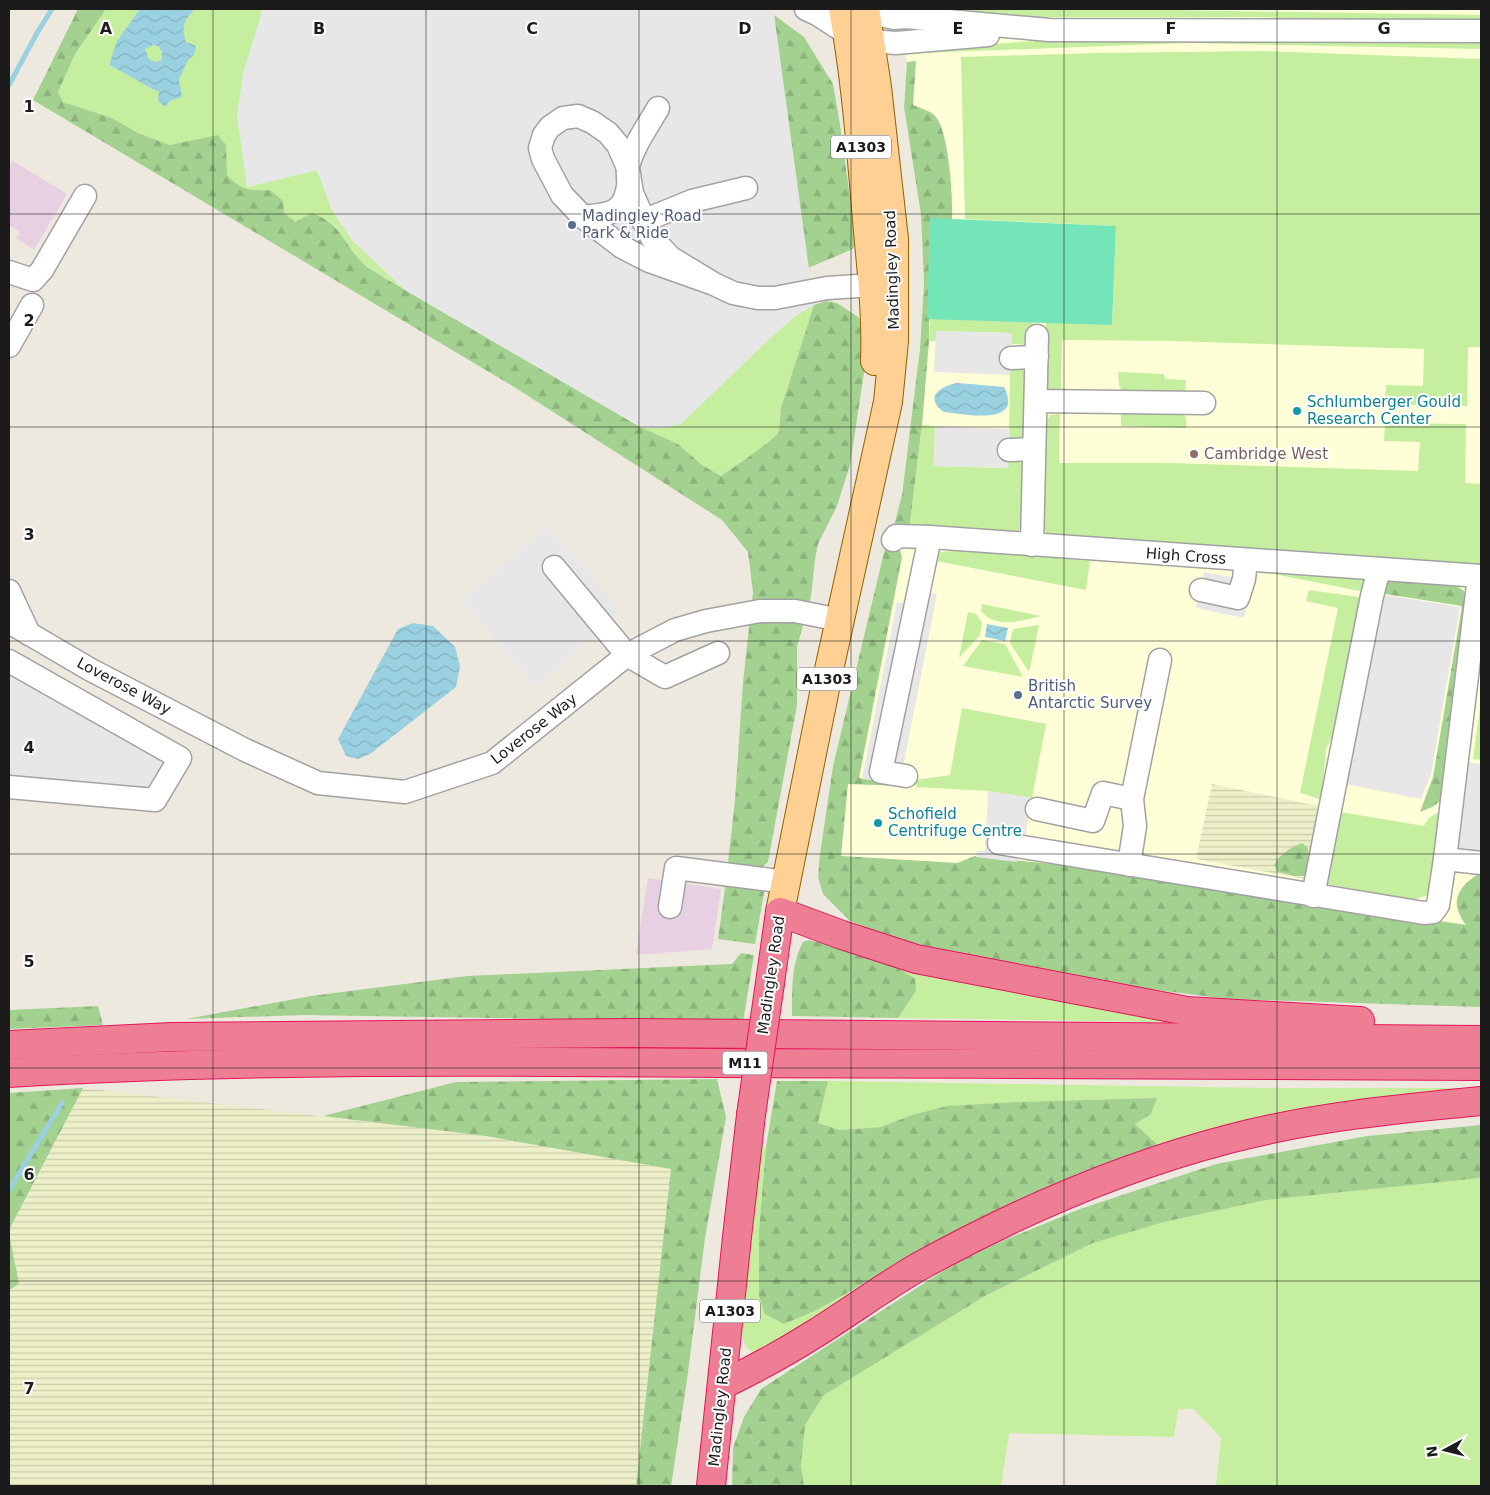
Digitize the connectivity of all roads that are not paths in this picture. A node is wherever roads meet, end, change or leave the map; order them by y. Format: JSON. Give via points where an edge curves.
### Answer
{"nodes":[{"id":1,"x":806,"y":9,"type":"edge"},
{"id":2,"x":857,"y":19,"type":"edge"},
{"id":3,"x":1481,"y":31,"type":"edge"},
{"id":4,"x":658,"y":108,"type":"dead end"},
{"id":5,"x":628,"y":168,"type":"junction"},
{"id":6,"x":746,"y":188,"type":"dead end"},
{"id":7,"x":85,"y":196,"type":"dead end"},
{"id":8,"x":583,"y":216,"type":"junction"},
{"id":9,"x":643,"y":221,"type":"junction"},
{"id":10,"x":9,"y":272,"type":"edge"},
{"id":11,"x":714,"y":284,"type":"junction"},
{"id":12,"x":884,"y":284,"type":"junction"},
{"id":13,"x":32,"y":305,"type":"dead end"},
{"id":14,"x":9,"y":346,"type":"edge"},
{"id":15,"x":1011,"y":358,"type":"dead end"},
{"id":16,"x":1036,"y":401,"type":"junction"},
{"id":17,"x":1204,"y":403,"type":"dead end"},
{"id":18,"x":1034,"y":449,"type":"junction"},
{"id":19,"x":1009,"y":450,"type":"dead end"},
{"id":20,"x":930,"y":537,"type":"junction"},
{"id":21,"x":893,"y":540,"type":"dead end"},
{"id":22,"x":1032,"y":545,"type":"junction"},
{"id":23,"x":1246,"y":560,"type":"junction"},
{"id":24,"x":554,"y":567,"type":"dead end"},
{"id":25,"x":1379,"y":569,"type":"junction"},
{"id":26,"x":1480,"y":576,"type":"edge"},
{"id":27,"x":1201,"y":590,"type":"dead end"},
{"id":28,"x":9,"y":591,"type":"edge"},
{"id":29,"x":840,"y":620,"type":"junction"},
{"id":30,"x":9,"y":622,"type":"edge"},
{"id":31,"x":29,"y":634,"type":"junction"},
{"id":32,"x":718,"y":653,"type":"dead end"},
{"id":33,"x":627,"y":655,"type":"junction"},
{"id":34,"x":1160,"y":660,"type":"dead end"},
{"id":35,"x":9,"y":662,"type":"edge"},
{"id":36,"x":90,"y":670,"type":"junction"},
{"id":37,"x":72,"y":696,"type":"junction"},
{"id":38,"x":906,"y":776,"type":"dead end"},
{"id":39,"x":9,"y":787,"type":"edge"},
{"id":40,"x":1132,"y":799,"type":"junction"},
{"id":41,"x":1037,"y":810,"type":"dead end"},
{"id":42,"x":999,"y":843,"type":"dead end"},
{"id":43,"x":1445,"y":859,"type":"junction"},
{"id":44,"x":1481,"y":863,"type":"edge"},
{"id":45,"x":1129,"y":865,"type":"junction"},
{"id":46,"x":786,"y":882,"type":"junction"},
{"id":47,"x":1313,"y":896,"type":"junction"},
{"id":48,"x":670,"y":907,"type":"dead end"},
{"id":49,"x":780,"y":912,"type":"junction"},
{"id":50,"x":1481,"y":1029,"type":"edge"},
{"id":51,"x":1481,"y":1040,"type":"edge"},
{"id":52,"x":9,"y":1045,"type":"edge"},
{"id":53,"x":1481,"y":1066,"type":"edge"},
{"id":54,"x":9,"y":1073,"type":"edge"},
{"id":55,"x":1481,"y":1101,"type":"edge"},
{"id":56,"x":722,"y":1385,"type":"junction"},
{"id":57,"x":711,"y":1486,"type":"edge"}],
"edges":[{"from":1,"to":2,"type":"street","via":[[818,14]]},
{"from":2,"to":3,"type":"street","via":[[896,43],[1049,30]]},
{"from":2,"to":12,"type":"main road","name":"Madingley Road","number":"A1303","via":[[877,87],[894,239]]},
{"from":4,"to":5,"type":"street"},
{"from":5,"to":8,"type":"street","via":[[629,184],[621,207],[614,212]]},
{"from":5,"to":8,"type":"street","via":[[608,133],[592,122],[578,116],[563,118],[550,127],[540,148],[543,159],[562,195]]},
{"from":5,"to":9,"type":"street","via":[[632,193]]},
{"from":6,"to":9,"type":"street","via":[[692,201]]},
{"from":7,"to":10,"type":"street","via":[[33,280]]},
{"from":8,"to":11,"type":"street","via":[[622,247],[649,261]]},
{"from":9,"to":11,"type":"street","via":[[652,238],[671,258]]},
{"from":11,"to":12,"type":"street","via":[[733,294],[775,298],[827,288]]},
{"from":12,"to":29,"type":"main road","name":"Madingley Road","number":"A1303","via":[[894,341],[888,402]]},
{"from":13,"to":14,"type":"street"},
{"from":15,"to":16,"type":"street","via":[[1037,346]]},
{"from":16,"to":17,"type":"street"},
{"from":16,"to":18,"type":"street"},
{"from":18,"to":19,"type":"street"},
{"from":18,"to":22,"type":"street"},
{"from":20,"to":21,"type":"street","name":"High Cross","via":[[896,536]]},
{"from":20,"to":22,"type":"street","name":"High Cross"},
{"from":20,"to":38,"type":"street","via":[[881,772]]},
{"from":22,"to":23,"type":"street","name":"High Cross"},
{"from":23,"to":25,"type":"street","name":"High Cross"},
{"from":23,"to":27,"type":"street","via":[[1238,598]]},
{"from":24,"to":33,"type":"street"},
{"from":25,"to":26,"type":"street","name":"High Cross"},
{"from":25,"to":47,"type":"street"},
{"from":26,"to":43,"type":"street"},
{"from":28,"to":31,"type":"street"},
{"from":29,"to":33,"type":"street","name":"Loverose Way","via":[[795,611],[742,613],[675,630]]},
{"from":29,"to":46,"type":"main road","name":"Madingley Road","number":"A1303"},
{"from":30,"to":31,"type":"street","name":"Loverose Way"},
{"from":31,"to":36,"type":"street","name":"Loverose Way"},
{"from":32,"to":33,"type":"street","via":[[665,677]]},
{"from":33,"to":36,"type":"street","name":"Loverose Way","via":[[492,763],[405,792],[318,783],[244,750]]},
{"from":34,"to":40,"type":"street"},
{"from":35,"to":37,"type":"street"},
{"from":36,"to":37,"type":"street"},
{"from":37,"to":39,"type":"street","via":[[180,758],[155,800]]},
{"from":40,"to":41,"type":"street","via":[[1103,794],[1092,821]]},
{"from":40,"to":45,"type":"street","via":[[1135,826]]},
{"from":42,"to":45,"type":"street"},
{"from":43,"to":44,"type":"street"},
{"from":43,"to":47,"type":"street","via":[[1438,905],[1433,912]]},
{"from":45,"to":47,"type":"street"},
{"from":46,"to":48,"type":"street","via":[[676,868]]},
{"from":46,"to":49,"type":"main road","name":"Madingley Road","number":"A1303"},
{"from":49,"to":50,"type":"highway","via":[[916,959],[1187,1011]]},
{"from":49,"to":56,"type":"highway","name":"Madingley Road","number":"A1303","bridge":true,"via":[[737,1237]]},
{"from":51,"to":52,"type":"highway","number":"M11","via":[[629,1033],[172,1037]]},
{"from":53,"to":54,"type":"highway","number":"M11","via":[[434,1061],[229,1063]]},
{"from":55,"to":56,"type":"highway","via":[[1371,1111],[1294,1124],[1171,1155],[1103,1180],[1040,1205],[919,1267],[792,1347]]},
{"from":56,"to":57,"type":"highway","name":"Madingley Road","number":"A1303"}]}
